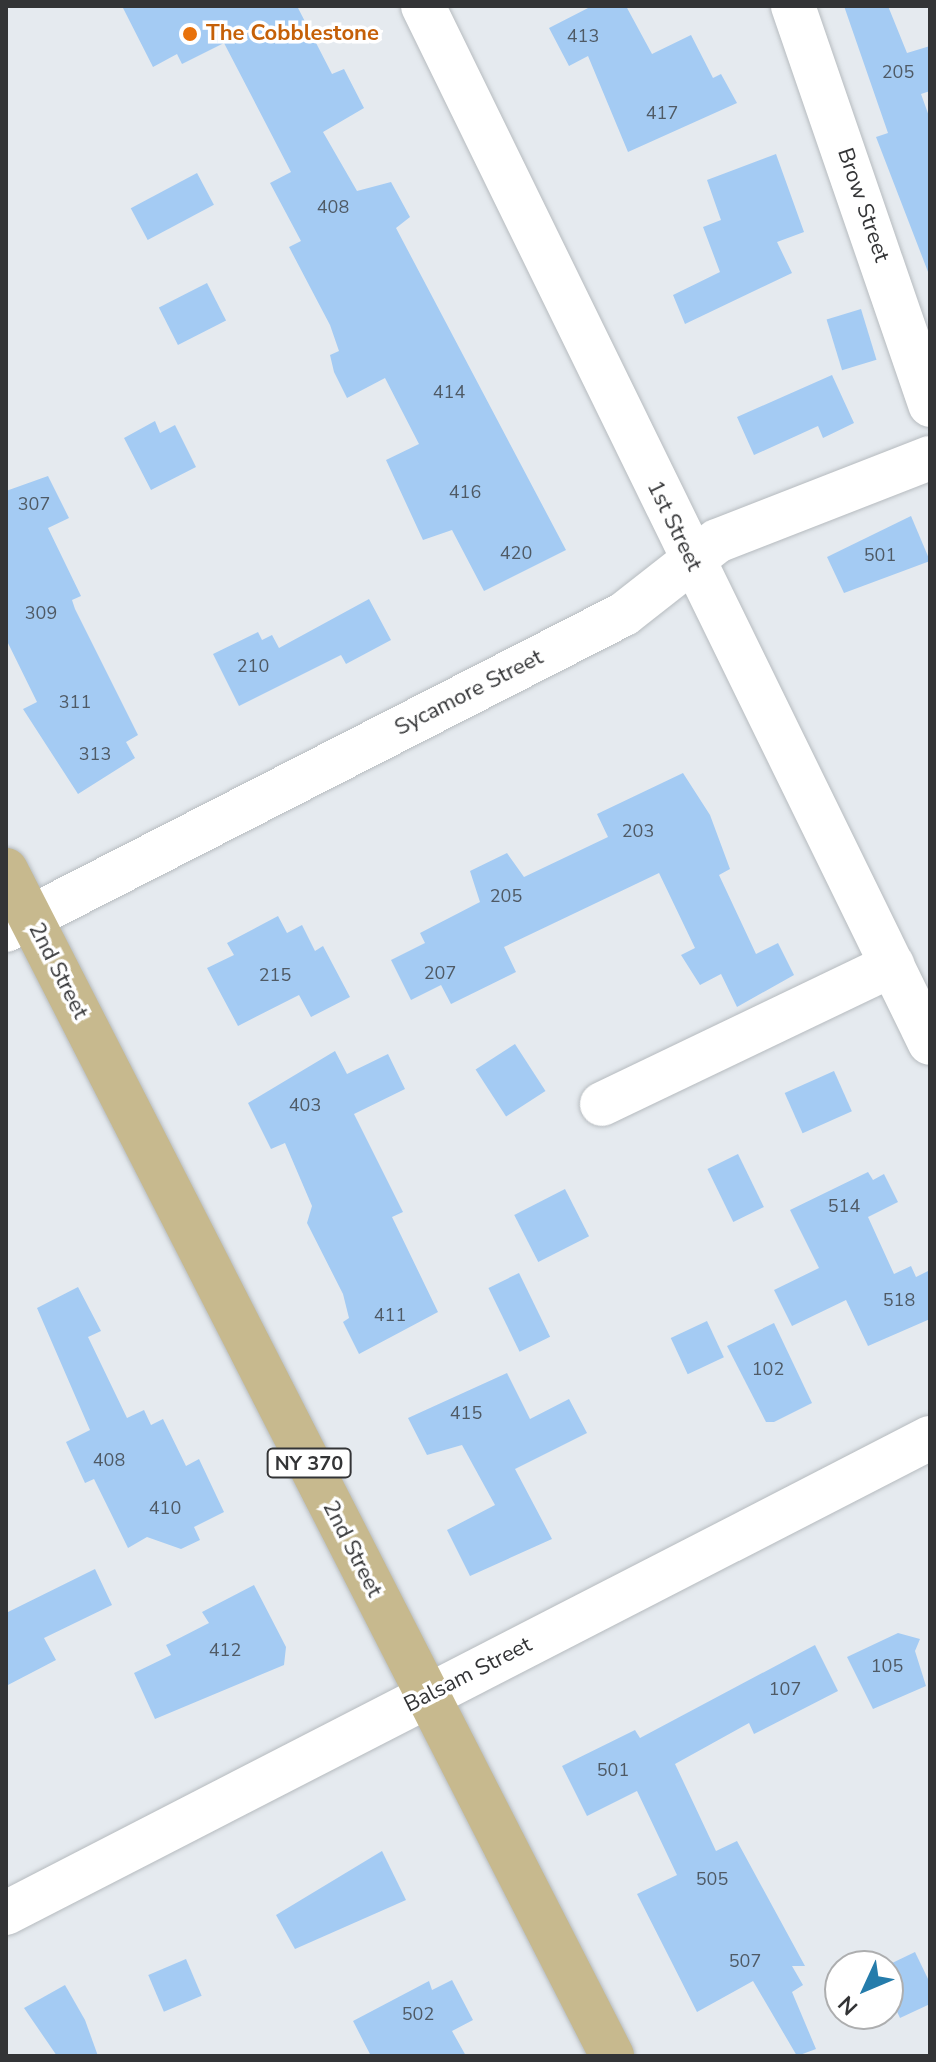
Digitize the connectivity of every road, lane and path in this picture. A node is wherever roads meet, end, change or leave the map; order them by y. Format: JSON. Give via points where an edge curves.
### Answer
{"nodes":[{"id":1,"x":423,"y":6,"type":"edge"},
{"id":2,"x":793,"y":6,"type":"edge"},
{"id":3,"x":930,"y":405,"type":"edge"},
{"id":4,"x":930,"y":458,"type":"edge"},
{"id":5,"x":690,"y":559,"type":"junction"},
{"id":6,"x":6,"y":870,"type":"edge"},
{"id":7,"x":18,"y":924,"type":"edge"},
{"id":8,"x":892,"y":965,"type":"junction"},
{"id":9,"x":930,"y":1043,"type":"edge"},
{"id":10,"x":602,"y":1104,"type":"dead end"},
{"id":11,"x":930,"y":1438,"type":"edge"},
{"id":12,"x":427,"y":1696,"type":"junction"},
{"id":13,"x":6,"y":1913,"type":"edge"},
{"id":14,"x":612,"y":2056,"type":"edge"}],
"edges":[{"from":1,"to":5,"type":"street","name":"1st Street"},
{"from":2,"to":3,"type":"street","name":"Brow Street"},
{"from":4,"to":5,"type":"street","name":"Sycamore Street","via":[[717,541]]},
{"from":5,"to":7,"type":"street","name":"Sycamore Street","via":[[624,614]]},
{"from":5,"to":8,"type":"street","name":"1st Street"},
{"from":6,"to":7,"type":"main road","name":"2nd Street","number":"NY 370"},
{"from":7,"to":12,"type":"main road","name":"2nd Street","number":"NY 370"},
{"from":8,"to":9,"type":"street","name":"1st Street"},
{"from":8,"to":10,"type":"street"},
{"from":11,"to":12,"type":"street","name":"Balsam Street"},
{"from":12,"to":13,"type":"street","name":"Balsam Street"},
{"from":12,"to":14,"type":"main road","name":"2nd Street","number":"NY 370"}]}
